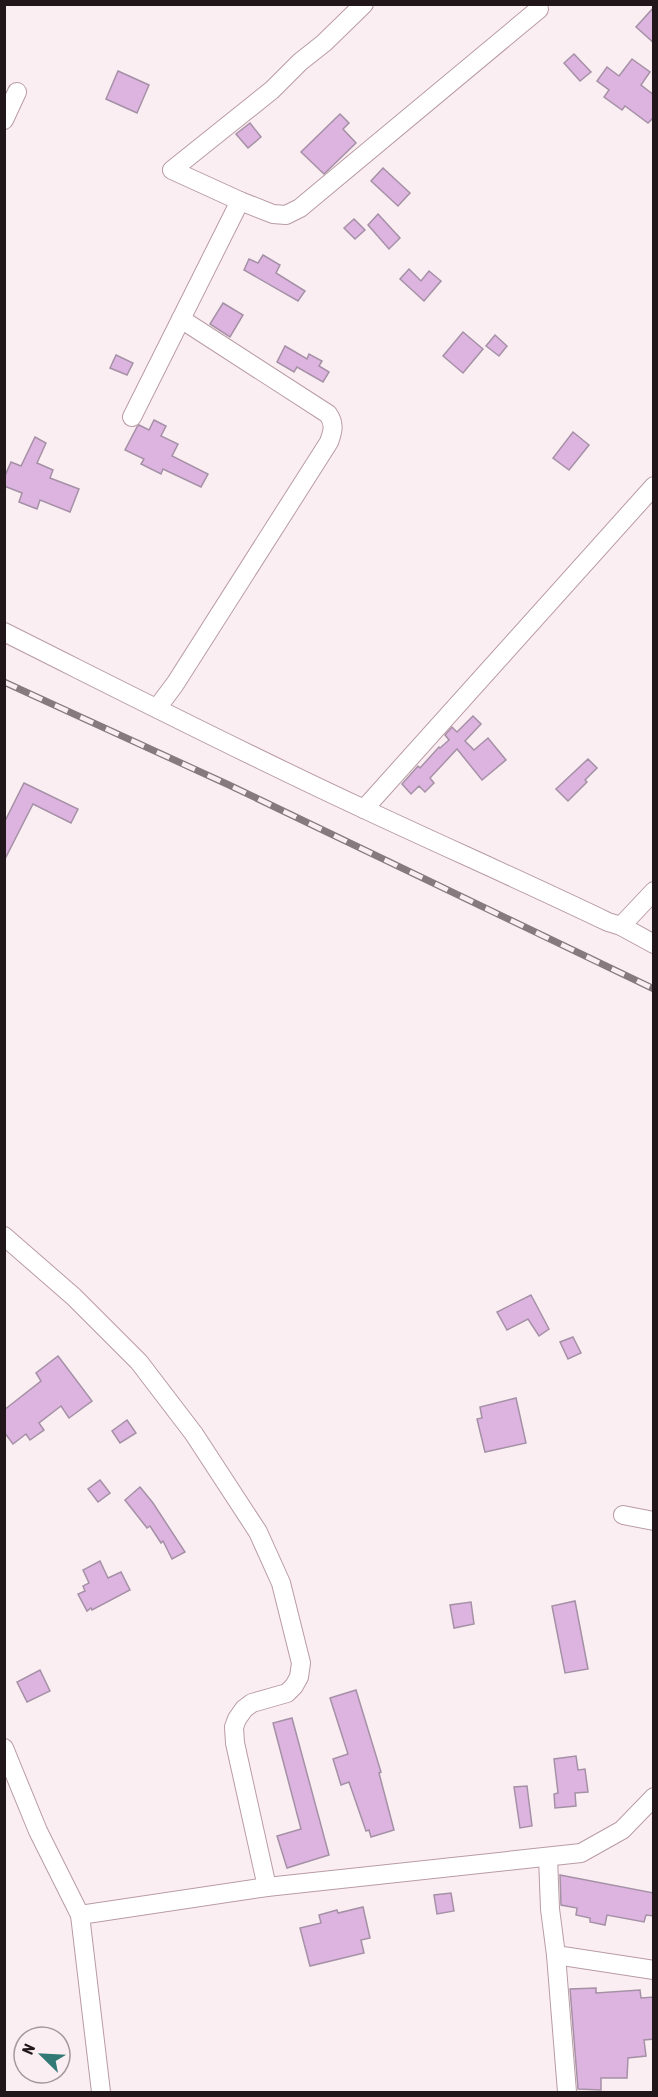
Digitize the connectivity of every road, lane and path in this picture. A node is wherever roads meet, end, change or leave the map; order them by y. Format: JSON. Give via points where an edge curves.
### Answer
{"nodes":[{"id":1,"x":364,"y":4,"type":"edge"},
{"id":2,"x":539,"y":9,"type":"dead end"},
{"id":3,"x":17,"y":92,"type":"dead end"},
{"id":4,"x":4,"y":120,"type":"edge"},
{"id":5,"x":240,"y":201,"type":"junction"},
{"id":6,"x":181,"y":319,"type":"junction"},
{"id":7,"x":132,"y":417,"type":"dead end"},
{"id":8,"x":654,"y":486,"type":"edge"},
{"id":9,"x":4,"y":632,"type":"edge"},
{"id":10,"x":157,"y":708,"type":"junction"},
{"id":11,"x":364,"y":809,"type":"junction"},
{"id":12,"x":654,"y":891,"type":"edge"},
{"id":13,"x":621,"y":926,"type":"junction"},
{"id":14,"x":654,"y":944,"type":"edge"},
{"id":15,"x":4,"y":1236,"type":"edge"},
{"id":16,"x":623,"y":1515,"type":"dead end"},
{"id":17,"x":654,"y":1521,"type":"edge"},
{"id":18,"x":4,"y":1748,"type":"edge"},
{"id":19,"x":654,"y":1797,"type":"edge"},
{"id":20,"x":548,"y":1857,"type":"junction"},
{"id":21,"x":267,"y":1887,"type":"junction"},
{"id":22,"x":80,"y":1915,"type":"junction"},
{"id":23,"x":556,"y":1955,"type":"junction"},
{"id":24,"x":654,"y":1970,"type":"edge"},
{"id":25,"x":101,"y":2092,"type":"edge"},
{"id":26,"x":567,"y":2092,"type":"edge"}],
"edges":[{"from":1,"to":5,"type":"street","via":[[272,90],[172,170]]},
{"from":2,"to":5,"type":"street","via":[[300,208],[286,215],[273,214]]},
{"from":3,"to":4,"type":"street"},
{"from":5,"to":6,"type":"street"},
{"from":6,"to":7,"type":"street"},
{"from":6,"to":10,"type":"street","via":[[328,414],[334,429]]},
{"from":8,"to":11,"type":"street"},
{"from":9,"to":10,"type":"street"},
{"from":10,"to":11,"type":"street"},
{"from":11,"to":13,"type":"street"},
{"from":12,"to":13,"type":"street"},
{"from":13,"to":14,"type":"street"},
{"from":15,"to":21,"type":"street","via":[[74,1297],[139,1362],[194,1434],[258,1532],[281,1583],[301,1663],[299,1677],[287,1693],[252,1703],[234,1727]]},
{"from":16,"to":17,"type":"street"},
{"from":18,"to":22,"type":"street","via":[[38,1831]]},
{"from":19,"to":20,"type":"street","via":[[622,1830],[581,1853]]},
{"from":20,"to":21,"type":"street"},
{"from":20,"to":23,"type":"street"},
{"from":21,"to":22,"type":"street"},
{"from":22,"to":25,"type":"street"},
{"from":23,"to":24,"type":"street"},
{"from":23,"to":26,"type":"street"}]}
